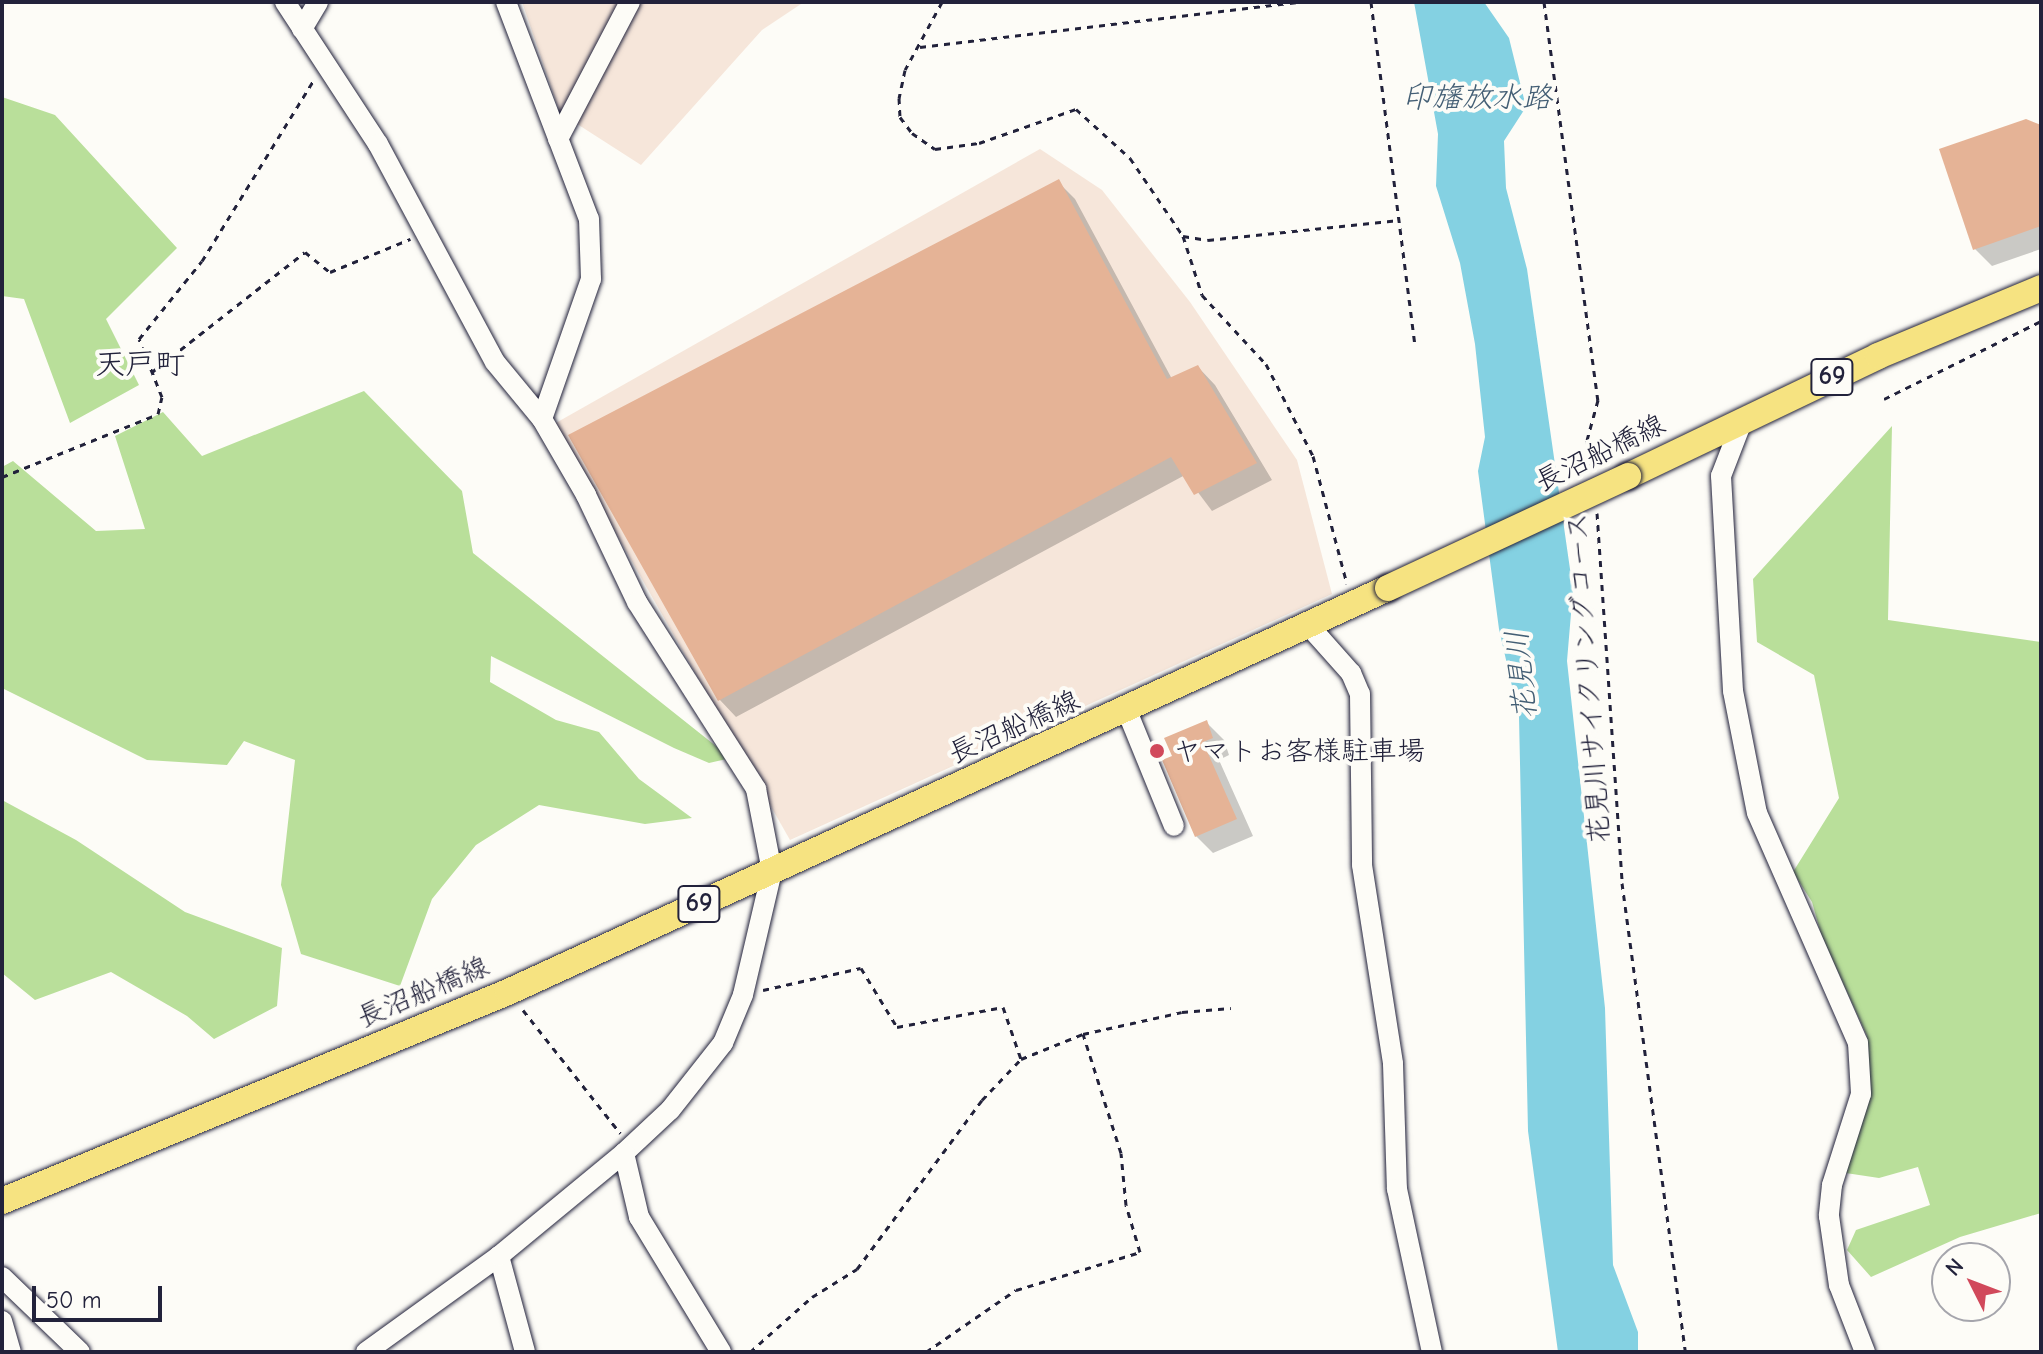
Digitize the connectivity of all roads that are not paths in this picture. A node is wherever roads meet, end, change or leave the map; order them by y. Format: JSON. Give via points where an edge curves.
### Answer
{"nodes":[{"id":1,"x":285,"y":2,"type":"edge"},
{"id":2,"x":318,"y":2,"type":"edge"},
{"id":3,"x":506,"y":2,"type":"edge"},
{"id":4,"x":630,"y":2,"type":"edge"},
{"id":5,"x":302,"y":29,"type":"junction"},
{"id":6,"x":558,"y":139,"type":"junction"},
{"id":7,"x":2041,"y":288,"type":"edge"},
{"id":8,"x":542,"y":419,"type":"junction"},
{"id":9,"x":1743,"y":419,"type":"junction"},
{"id":10,"x":1310,"y":627,"type":"junction"},
{"id":11,"x":1127,"y":711,"type":"junction"},
{"id":12,"x":1174,"y":826,"type":"dead end"},
{"id":13,"x":772,"y":871,"type":"junction"},
{"id":14,"x":628,"y":1150,"type":"junction"},
{"id":15,"x":2,"y":1201,"type":"edge"},
{"id":16,"x":499,"y":1256,"type":"junction"},
{"id":17,"x":2,"y":1277,"type":"edge"},
{"id":18,"x":2,"y":1321,"type":"edge"},
{"id":19,"x":11,"y":1352,"type":"edge"},
{"id":20,"x":80,"y":1352,"type":"edge"},
{"id":21,"x":366,"y":1352,"type":"edge"},
{"id":22,"x":525,"y":1352,"type":"edge"},
{"id":23,"x":721,"y":1352,"type":"edge"},
{"id":24,"x":1432,"y":1352,"type":"edge"},
{"id":25,"x":1865,"y":1352,"type":"edge"}],
"edges":[{"from":1,"to":5,"type":"street"},
{"from":2,"to":5,"type":"street"},
{"from":3,"to":6,"type":"street"},
{"from":4,"to":6,"type":"street"},
{"from":5,"to":8,"type":"street","via":[[378,144],[495,362]]},
{"from":6,"to":8,"type":"street","via":[[589,219],[591,279]]},
{"from":7,"to":9,"type":"main road","name":"長沼船橋線","number":"69"},
{"from":8,"to":13,"type":"street","via":[[586,495],[637,602],[756,789]]},
{"from":9,"to":10,"type":"main road","name":"長沼船橋線","number":"69","bridge":true},
{"from":9,"to":25,"type":"street","via":[[1721,476],[1733,691],[1757,813],[1858,1043],[1861,1094],[1832,1185],[1829,1216],[1839,1285]]},
{"from":10,"to":11,"type":"main road","name":"長沼船橋線","number":"69"},
{"from":10,"to":24,"type":"street","via":[[1351,673],[1360,694],[1362,865],[1393,1064],[1397,1189]]},
{"from":11,"to":12,"type":"street"},
{"from":11,"to":13,"type":"main road","name":"長沼船橋線","number":"69"},
{"from":13,"to":14,"type":"street","via":[[743,995],[723,1043],[704,1072]]},
{"from":13,"to":15,"type":"main road","name":"長沼船橋線","number":"69","via":[[508,992]]},
{"from":14,"to":16,"type":"street"},
{"from":14,"to":23,"type":"street","via":[[639,1217]]},
{"from":16,"to":21,"type":"street"},
{"from":16,"to":22,"type":"street"},
{"from":17,"to":20,"type":"street"},
{"from":18,"to":19,"type":"street"}]}
